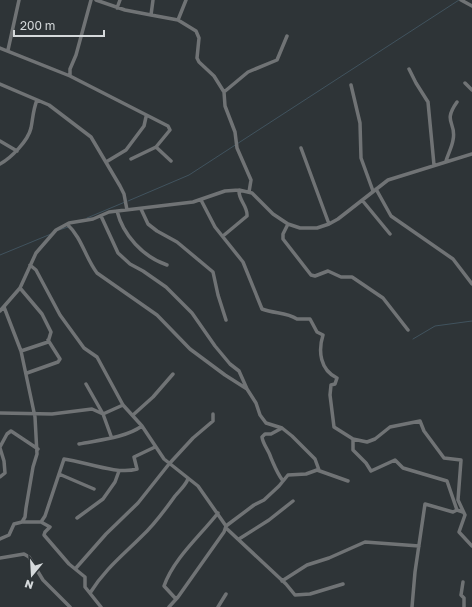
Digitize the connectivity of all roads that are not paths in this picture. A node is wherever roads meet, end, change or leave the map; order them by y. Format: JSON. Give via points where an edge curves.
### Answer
{"nodes":[{"id":1,"x":19,"y":0,"type":"edge"},
{"id":2,"x":91,"y":0,"type":"edge"},
{"id":3,"x":96,"y":0,"type":"edge"},
{"id":4,"x":120,"y":0,"type":"edge"},
{"id":5,"x":153,"y":0,"type":"edge"},
{"id":6,"x":186,"y":0,"type":"edge"},
{"id":7,"x":461,"y":0,"type":"edge"},
{"id":8,"x":472,"y":6,"type":"edge"},
{"id":9,"x":117,"y":8,"type":"junction"},
{"id":10,"x":151,"y":15,"type":"junction"},
{"id":11,"x":178,"y":20,"type":"junction"},
{"id":12,"x":287,"y":36,"type":"dead end"},
{"id":13,"x":0,"y":48,"type":"edge"},
{"id":14,"x":8,"y":50,"type":"junction"},
{"id":15,"x":409,"y":69,"type":"dead end"},
{"id":16,"x":70,"y":76,"type":"junction"},
{"id":17,"x":465,"y":83,"type":"dead end"},
{"id":18,"x":0,"y":84,"type":"edge"},
{"id":19,"x":351,"y":85,"type":"dead end"},
{"id":20,"x":472,"y":90,"type":"edge"},
{"id":21,"x":224,"y":92,"type":"junction"},
{"id":22,"x":37,"y":100,"type":"junction"},
{"id":23,"x":457,"y":102,"type":"dead end"},
{"id":24,"x":146,"y":117,"type":"junction"},
{"id":25,"x":0,"y":141,"type":"edge"},
{"id":26,"x":156,"y":147,"type":"junction"},
{"id":27,"x":301,"y":148,"type":"dead end"},
{"id":28,"x":17,"y":151,"type":"junction"},
{"id":29,"x":472,"y":154,"type":"edge"},
{"id":30,"x":131,"y":159,"type":"dead end"},
{"id":31,"x":171,"y":161,"type":"dead end"},
{"id":32,"x":446,"y":161,"type":"junction"},
{"id":33,"x":106,"y":162,"type":"junction"},
{"id":34,"x":0,"y":164,"type":"edge"},
{"id":35,"x":434,"y":165,"type":"junction"},
{"id":36,"x":239,"y":190,"type":"junction"},
{"id":37,"x":375,"y":190,"type":"junction"},
{"id":38,"x":249,"y":192,"type":"junction"},
{"id":39,"x":201,"y":200,"type":"junction"},
{"id":40,"x":362,"y":200,"type":"junction"},
{"id":41,"x":141,"y":209,"type":"junction"},
{"id":42,"x":127,"y":210,"type":"junction"},
{"id":43,"x":117,"y":211,"type":"junction"},
{"id":44,"x":101,"y":216,"type":"junction"},
{"id":45,"x":67,"y":224,"type":"junction"},
{"id":46,"x":288,"y":224,"type":"junction"},
{"id":47,"x":329,"y":224,"type":"junction"},
{"id":48,"x":390,"y":234,"type":"dead end"},
{"id":49,"x":223,"y":236,"type":"junction"},
{"id":50,"x":30,"y":265,"type":"junction"},
{"id":51,"x":167,"y":265,"type":"dead end"},
{"id":52,"x":472,"y":284,"type":"edge"},
{"id":53,"x":20,"y":288,"type":"junction"},
{"id":54,"x":4,"y":307,"type":"junction"},
{"id":55,"x":0,"y":310,"type":"edge"},
{"id":56,"x":226,"y":320,"type":"dead end"},
{"id":57,"x":408,"y":330,"type":"dead end"},
{"id":58,"x":48,"y":340,"type":"junction"},
{"id":59,"x":21,"y":350,"type":"junction"},
{"id":60,"x":27,"y":373,"type":"junction"},
{"id":61,"x":173,"y":374,"type":"dead end"},
{"id":62,"x":86,"y":384,"type":"dead end"},
{"id":63,"x":247,"y":389,"type":"junction"},
{"id":64,"x":123,"y":405,"type":"junction"},
{"id":65,"x":0,"y":413,"type":"edge"},
{"id":66,"x":35,"y":413,"type":"junction"},
{"id":67,"x":103,"y":414,"type":"junction"},
{"id":68,"x":213,"y":414,"type":"dead end"},
{"id":69,"x":133,"y":415,"type":"junction"},
{"id":70,"x":142,"y":426,"type":"junction"},
{"id":71,"x":282,"y":428,"type":"junction"},
{"id":72,"x":110,"y":436,"type":"junction"},
{"id":73,"x":353,"y":439,"type":"junction"},
{"id":74,"x":79,"y":444,"type":"dead end"},
{"id":75,"x":155,"y":447,"type":"junction"},
{"id":76,"x":0,"y":448,"type":"edge"},
{"id":77,"x":38,"y":449,"type":"junction"},
{"id":78,"x":169,"y":464,"type":"junction"},
{"id":79,"x":319,"y":470,"type":"junction"},
{"id":80,"x":118,"y":471,"type":"junction"},
{"id":81,"x":59,"y":474,"type":"junction"},
{"id":82,"x":0,"y":477,"type":"edge"},
{"id":83,"x":188,"y":479,"type":"junction"},
{"id":84,"x":283,"y":481,"type":"junction"},
{"id":85,"x":348,"y":481,"type":"dead end"},
{"id":86,"x":94,"y":489,"type":"dead end"},
{"id":87,"x":293,"y":501,"type":"dead end"},
{"id":88,"x":457,"y":510,"type":"junction"},
{"id":89,"x":463,"y":512,"type":"junction"},
{"id":90,"x":218,"y":513,"type":"junction"},
{"id":91,"x":77,"y":518,"type":"dead end"},
{"id":92,"x":22,"y":522,"type":"junction"},
{"id":93,"x":41,"y":522,"type":"junction"},
{"id":94,"x":226,"y":527,"type":"junction"},
{"id":95,"x":0,"y":539,"type":"edge"},
{"id":96,"x":239,"y":539,"type":"junction"},
{"id":97,"x":419,"y":546,"type":"junction"},
{"id":98,"x":472,"y":546,"type":"edge"},
{"id":99,"x":0,"y":558,"type":"edge"},
{"id":100,"x":76,"y":568,"type":"junction"},
{"id":101,"x":282,"y":581,"type":"junction"},
{"id":102,"x":464,"y":582,"type":"dead end"},
{"id":103,"x":343,"y":584,"type":"dead end"},
{"id":104,"x":90,"y":592,"type":"junction"},
{"id":105,"x":226,"y":594,"type":"dead end"},
{"id":106,"x":176,"y":599,"type":"junction"},
{"id":107,"x":70,"y":607,"type":"edge"},
{"id":108,"x":101,"y":607,"type":"edge"},
{"id":109,"x":169,"y":607,"type":"edge"},
{"id":110,"x":218,"y":607,"type":"edge"},
{"id":111,"x":412,"y":607,"type":"edge"},
{"id":112,"x":464,"y":607,"type":"edge"}],
"edges":[{"from":1,"to":14,"type":"street"},
{"from":2,"to":16,"type":"street"},
{"from":3,"to":9,"type":"street"},
{"from":4,"to":9,"type":"street"},
{"from":5,"to":10,"type":"street"},
{"from":6,"to":11,"type":"street"},
{"from":7,"to":8,"type":"street"},
{"from":9,"to":10,"type":"street"},
{"from":10,"to":11,"type":"street"},
{"from":11,"to":21,"type":"street","via":[[196,31],[199,38],[197,58],[214,76]]},
{"from":12,"to":21,"type":"street","via":[[277,60],[248,72]]},
{"from":13,"to":14,"type":"street"},
{"from":14,"to":16,"type":"street"},
{"from":15,"to":35,"type":"street","via":[[428,102]]},
{"from":16,"to":24,"type":"street"},
{"from":17,"to":20,"type":"street"},
{"from":18,"to":22,"type":"street"},
{"from":19,"to":37,"type":"street","via":[[360,123],[361,158]]},
{"from":21,"to":38,"type":"street","via":[[225,106],[235,132],[237,148],[251,180]]},
{"from":22,"to":28,"type":"street","via":[[30,130]]},
{"from":22,"to":33,"type":"street","via":[[49,105],[91,137]]},
{"from":23,"to":32,"type":"street","via":[[450,112],[449,119],[454,132]]},
{"from":24,"to":26,"type":"street","via":[[168,126],[170,130]]},
{"from":24,"to":33,"type":"street","via":[[144,126],[126,150]]},
{"from":25,"to":28,"type":"street"},
{"from":26,"to":30,"type":"street"},
{"from":26,"to":31,"type":"street"},
{"from":27,"to":47,"type":"street"},
{"from":28,"to":34,"type":"street"},
{"from":29,"to":32,"type":"street"},
{"from":32,"to":35,"type":"street"},
{"from":33,"to":42,"type":"street","via":[[124,194]]},
{"from":35,"to":37,"type":"street","via":[[393,178]]},
{"from":36,"to":38,"type":"street"},
{"from":36,"to":39,"type":"street","via":[[224,191]]},
{"from":36,"to":49,"type":"street","via":[[247,216]]},
{"from":37,"to":40,"type":"street"},
{"from":37,"to":52,"type":"street","via":[[391,216],[453,259]]},
{"from":38,"to":46,"type":"street"},
{"from":39,"to":41,"type":"street"},
{"from":39,"to":49,"type":"street","via":[[215,227]]},
{"from":40,"to":47,"type":"street"},
{"from":40,"to":48,"type":"street"},
{"from":41,"to":42,"type":"street"},
{"from":41,"to":56,"type":"street","via":[[148,224],[177,242],[213,272]]},
{"from":42,"to":43,"type":"street"},
{"from":43,"to":44,"type":"street"},
{"from":43,"to":51,"type":"street","via":[[120,223],[136,246],[158,262]]},
{"from":44,"to":45,"type":"street"},
{"from":44,"to":63,"type":"street","via":[[118,253],[130,264],[166,287],[192,313],[215,346],[239,371]]},
{"from":45,"to":50,"type":"street","via":[[56,230],[36,253]]},
{"from":45,"to":63,"type":"street","via":[[80,239],[96,273],[158,315],[190,349]]},
{"from":46,"to":47,"type":"street","via":[[310,228]]},
{"from":46,"to":57,"type":"street","via":[[283,234],[284,238],[311,275],[328,271],[341,277],[352,277],[383,298]]},
{"from":49,"to":73,"type":"street","via":[[243,262],[262,308],[274,313],[290,314],[297,320],[310,319],[316,332],[323,335],[320,345],[321,361],[330,375],[337,378],[335,384],[331,385],[330,395],[334,427]]},
{"from":50,"to":53,"type":"street"},
{"from":50,"to":64,"type":"street","via":[[36,270],[60,315],[84,348],[97,357]]},
{"from":53,"to":54,"type":"street"},
{"from":53,"to":58,"type":"street","via":[[48,324],[51,332]]},
{"from":54,"to":55,"type":"street"},
{"from":54,"to":59,"type":"street"},
{"from":58,"to":59,"type":"street"},
{"from":58,"to":60,"type":"street","via":[[60,359]]},
{"from":59,"to":60,"type":"street"},
{"from":60,"to":66,"type":"street"},
{"from":61,"to":69,"type":"street"},
{"from":62,"to":67,"type":"street"},
{"from":63,"to":71,"type":"street","via":[[266,423]]},
{"from":64,"to":67,"type":"street"},
{"from":64,"to":69,"type":"street"},
{"from":65,"to":66,"type":"street"},
{"from":66,"to":67,"type":"street","via":[[52,414],[92,409]]},
{"from":66,"to":77,"type":"street"},
{"from":67,"to":72,"type":"street"},
{"from":68,"to":78,"type":"street","via":[[213,420]]},
{"from":69,"to":70,"type":"street"},
{"from":70,"to":72,"type":"street","via":[[126,434]]},
{"from":70,"to":75,"type":"street"},
{"from":71,"to":79,"type":"street","via":[[315,459]]},
{"from":71,"to":84,"type":"street","via":[[262,437],[274,469]]},
{"from":72,"to":74,"type":"street"},
{"from":73,"to":88,"type":"street","via":[[353,450],[371,471],[395,460],[403,468],[447,481]]},
{"from":73,"to":89,"type":"street","via":[[367,442],[390,427],[420,421],[424,431],[444,458],[461,460],[458,500]]},
{"from":75,"to":78,"type":"street"},
{"from":75,"to":80,"type":"street","via":[[134,457],[138,469],[129,472]]},
{"from":76,"to":77,"type":"street","via":[[11,431]]},
{"from":76,"to":82,"type":"street","via":[[5,473]]},
{"from":77,"to":92,"type":"street","via":[[26,517]]},
{"from":78,"to":83,"type":"street"},
{"from":78,"to":100,"type":"street","via":[[138,504],[106,534]]},
{"from":79,"to":84,"type":"street","via":[[288,475]]},
{"from":79,"to":85,"type":"street"},
{"from":80,"to":81,"type":"street","via":[[64,458]]},
{"from":80,"to":91,"type":"street","via":[[115,482],[103,499]]},
{"from":81,"to":86,"type":"street"},
{"from":81,"to":93,"type":"street","via":[[46,516]]},
{"from":83,"to":90,"type":"street","via":[[198,486]]},
{"from":83,"to":104,"type":"street","via":[[169,506],[144,534],[118,556]]},
{"from":84,"to":94,"type":"street","via":[[264,500]]},
{"from":87,"to":96,"type":"street"},
{"from":88,"to":89,"type":"street"},
{"from":88,"to":97,"type":"street","via":[[453,512],[425,504]]},
{"from":89,"to":98,"type":"street","via":[[464,519],[459,532]]},
{"from":90,"to":94,"type":"street"},
{"from":90,"to":106,"type":"street","via":[[166,580],[164,586]]},
{"from":92,"to":93,"type":"street"},
{"from":92,"to":95,"type":"street","via":[[14,524],[9,535]]},
{"from":93,"to":100,"type":"street","via":[[50,527],[44,535],[69,564]]},
{"from":94,"to":96,"type":"street"},
{"from":94,"to":106,"type":"street"},
{"from":96,"to":101,"type":"street"},
{"from":97,"to":101,"type":"street","via":[[365,542],[308,565]]},
{"from":97,"to":111,"type":"street"},
{"from":99,"to":107,"type":"street","via":[[24,554],[43,580]]},
{"from":100,"to":104,"type":"street","via":[[85,576],[85,587]]},
{"from":101,"to":103,"type":"street","via":[[295,595],[310,594]]},
{"from":102,"to":112,"type":"street","via":[[461,595],[464,598]]},
{"from":104,"to":108,"type":"street"},
{"from":105,"to":110,"type":"street"},
{"from":106,"to":109,"type":"street"}]}
